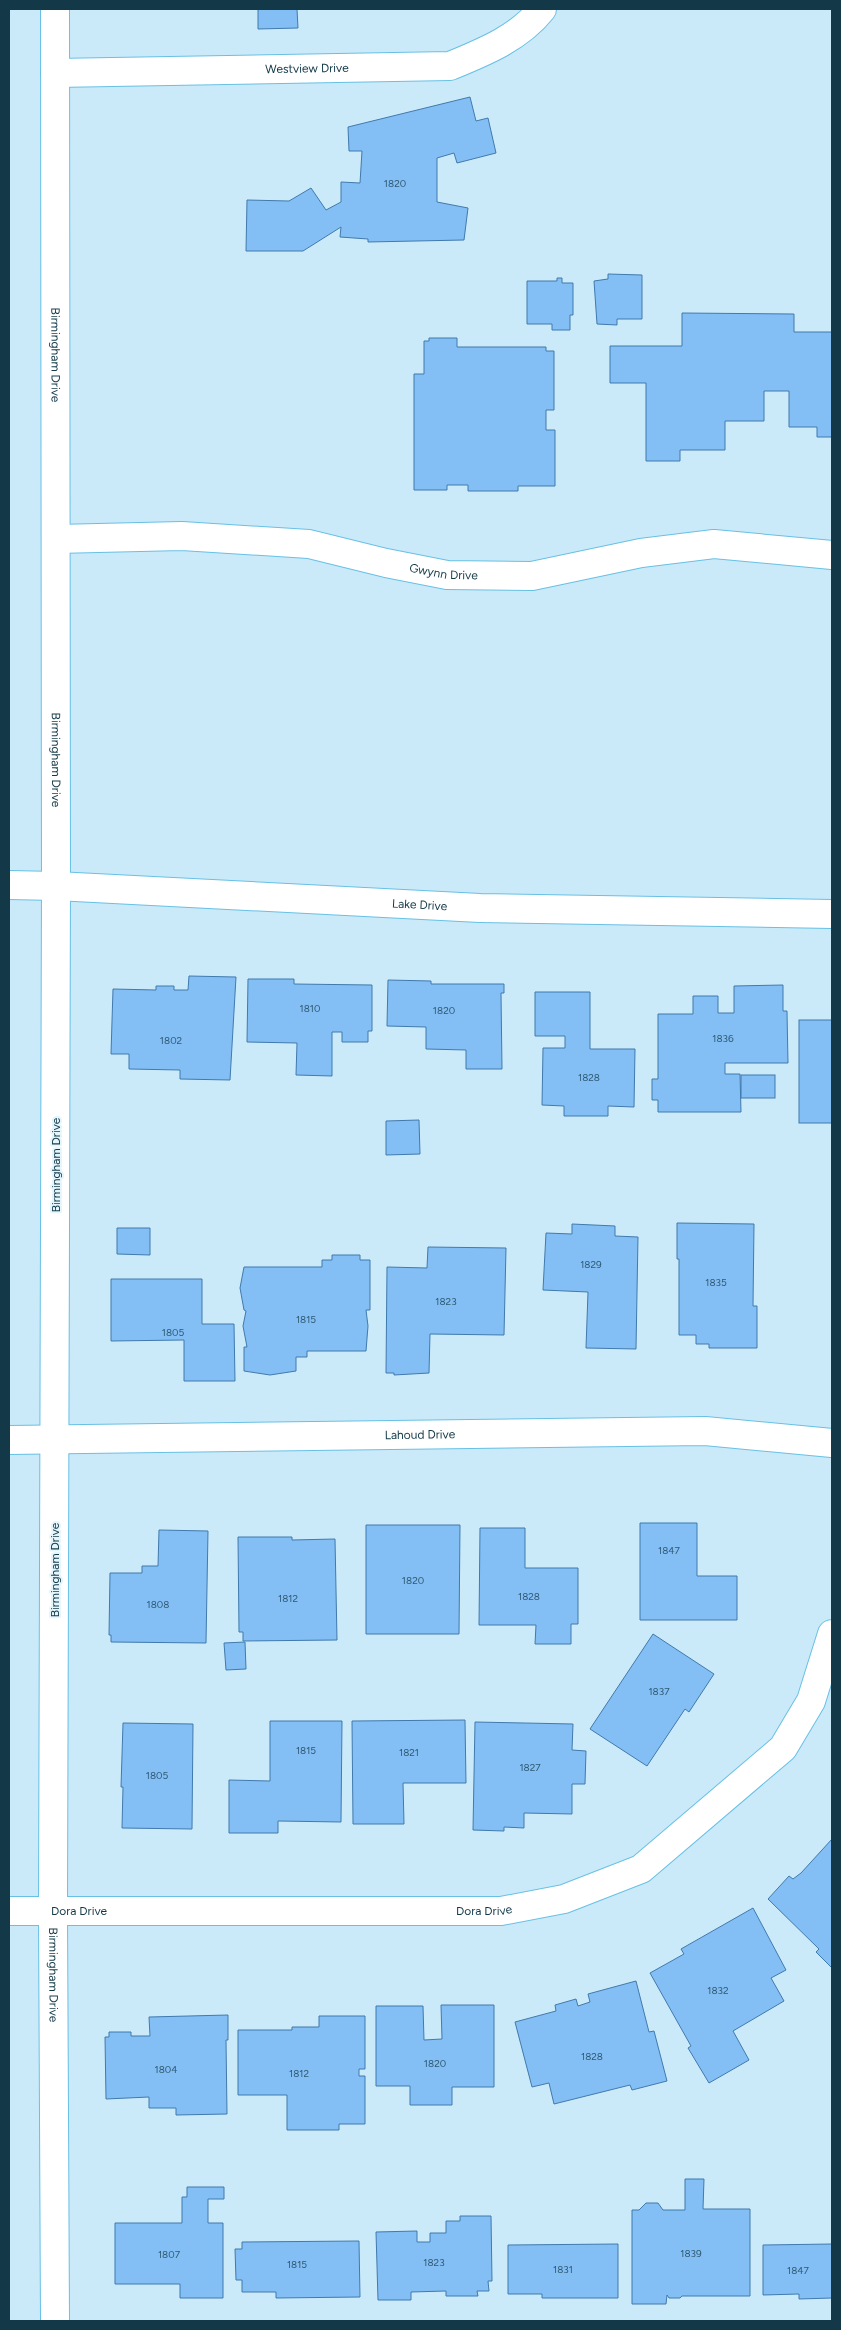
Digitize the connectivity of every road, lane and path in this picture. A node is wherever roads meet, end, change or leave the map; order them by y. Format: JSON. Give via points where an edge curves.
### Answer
{"nodes":[{"id":1,"x":56,"y":9,"type":"edge"},
{"id":2,"x":542,"y":9,"type":"edge"},
{"id":3,"x":56,"y":73,"type":"junction"},
{"id":4,"x":56,"y":539,"type":"junction"},
{"id":5,"x":832,"y":555,"type":"edge"},
{"id":6,"x":9,"y":885,"type":"edge"},
{"id":7,"x":56,"y":886,"type":"junction"},
{"id":8,"x":832,"y":914,"type":"edge"},
{"id":9,"x":9,"y":1440,"type":"edge"},
{"id":10,"x":56,"y":1440,"type":"junction"},
{"id":11,"x":832,"y":1443,"type":"edge"},
{"id":12,"x":832,"y":1634,"type":"edge"},
{"id":13,"x":9,"y":1912,"type":"edge"},
{"id":14,"x":54,"y":1912,"type":"junction"},
{"id":15,"x":55,"y":2321,"type":"edge"}],
"edges":[{"from":1,"to":3,"type":"street","name":"Birmingham Drive"},
{"from":2,"to":3,"type":"street","name":"Westview Drive","via":[[529,26],[487,51],[450,66]]},
{"from":3,"to":4,"type":"street","name":"Birmingham Drive"},
{"from":4,"to":5,"type":"street","name":"Gwynn Drive","via":[[182,536],[309,544],[386,563],[447,574],[475,575],[532,576],[641,553],[714,544]]},
{"from":4,"to":7,"type":"street","name":"Birmingham Drive"},
{"from":6,"to":7,"type":"street","name":"Lake Drive"},
{"from":7,"to":8,"type":"street","name":"Lake Drive","via":[[480,908]]},
{"from":7,"to":10,"type":"street","name":"Birmingham Drive"},
{"from":9,"to":10,"type":"street","name":"Lahoud Drive"},
{"from":10,"to":11,"type":"street","name":"Lahoud Drive","via":[[704,1431]]},
{"from":10,"to":14,"type":"street","name":"Birmingham Drive"},
{"from":12,"to":14,"type":"street","name":"Dora Drive","via":[[811,1701],[783,1748],[641,1869],[564,1898],[501,1912]]},
{"from":13,"to":14,"type":"street","name":"Dora Drive"},
{"from":14,"to":15,"type":"street","name":"Birmingham Drive"}]}
